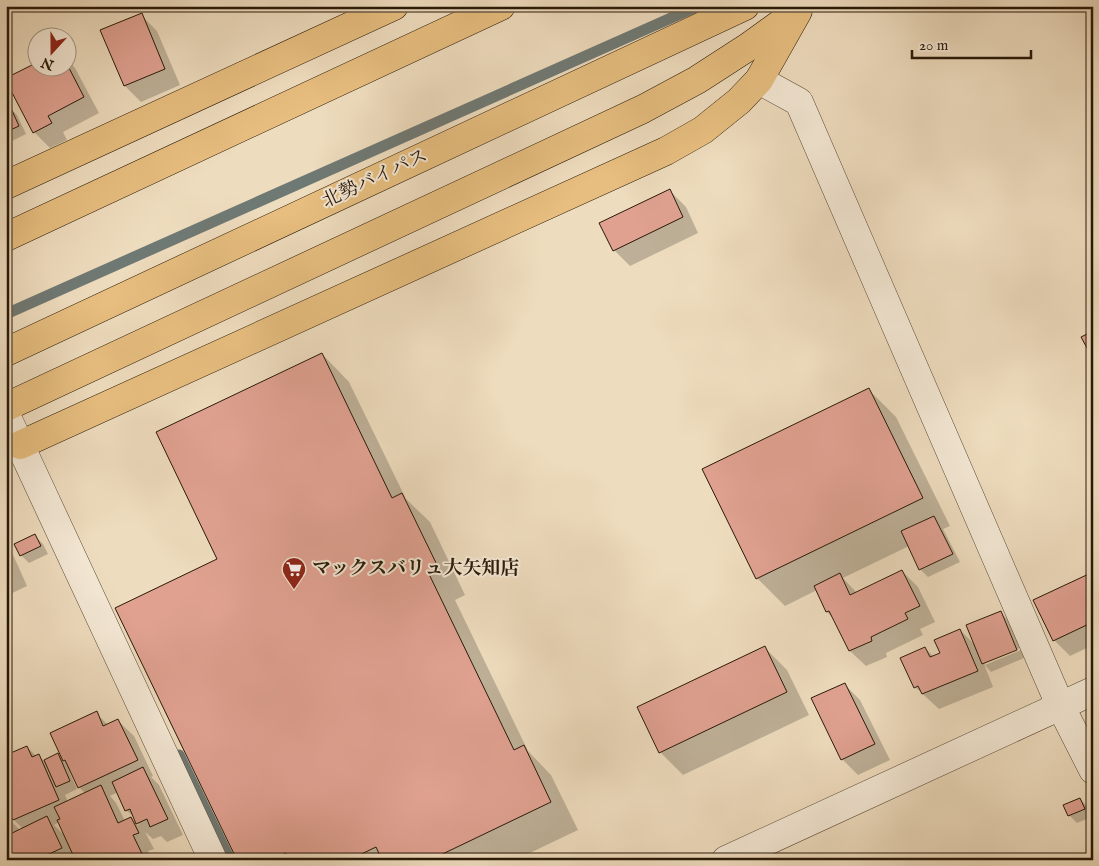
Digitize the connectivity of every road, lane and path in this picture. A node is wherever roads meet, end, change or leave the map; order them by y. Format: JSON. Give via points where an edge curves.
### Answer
{"nodes":[{"id":1,"x":394,"y":6,"type":"edge"},
{"id":2,"x":501,"y":6,"type":"edge"},
{"id":3,"x":744,"y":6,"type":"edge"},
{"id":4,"x":802,"y":9,"type":"edge"},
{"id":5,"x":759,"y":80,"type":"junction"},
{"id":6,"x":6,"y":185,"type":"edge"},
{"id":7,"x":6,"y":237,"type":"edge"},
{"id":8,"x":6,"y":352,"type":"edge"},
{"id":9,"x":6,"y":408,"type":"edge"},
{"id":10,"x":6,"y":416,"type":"edge"},
{"id":11,"x":13,"y":449,"type":"edge"},
{"id":12,"x":1093,"y":691,"type":"edge"},
{"id":13,"x":1060,"y":705,"type":"junction"},
{"id":14,"x":1093,"y":770,"type":"edge"},
{"id":15,"x":213,"y":860,"type":"edge"},
{"id":16,"x":726,"y":860,"type":"edge"}],
"edges":[{"from":1,"to":6,"type":"highway"},
{"from":2,"to":7,"type":"highway"},
{"from":3,"to":8,"type":"highway","name":"北勢バイパス"},
{"from":4,"to":5,"type":"highway"},
{"from":4,"to":9,"type":"highway","via":[[697,80],[643,109]]},
{"from":5,"to":11,"type":"highway","via":[[703,130],[666,151]]},
{"from":5,"to":13,"type":"street","via":[[799,102]]},
{"from":10,"to":11,"type":"street"},
{"from":11,"to":15,"type":"street"},
{"from":12,"to":13,"type":"street"},
{"from":13,"to":14,"type":"street"},
{"from":13,"to":16,"type":"street"}]}
